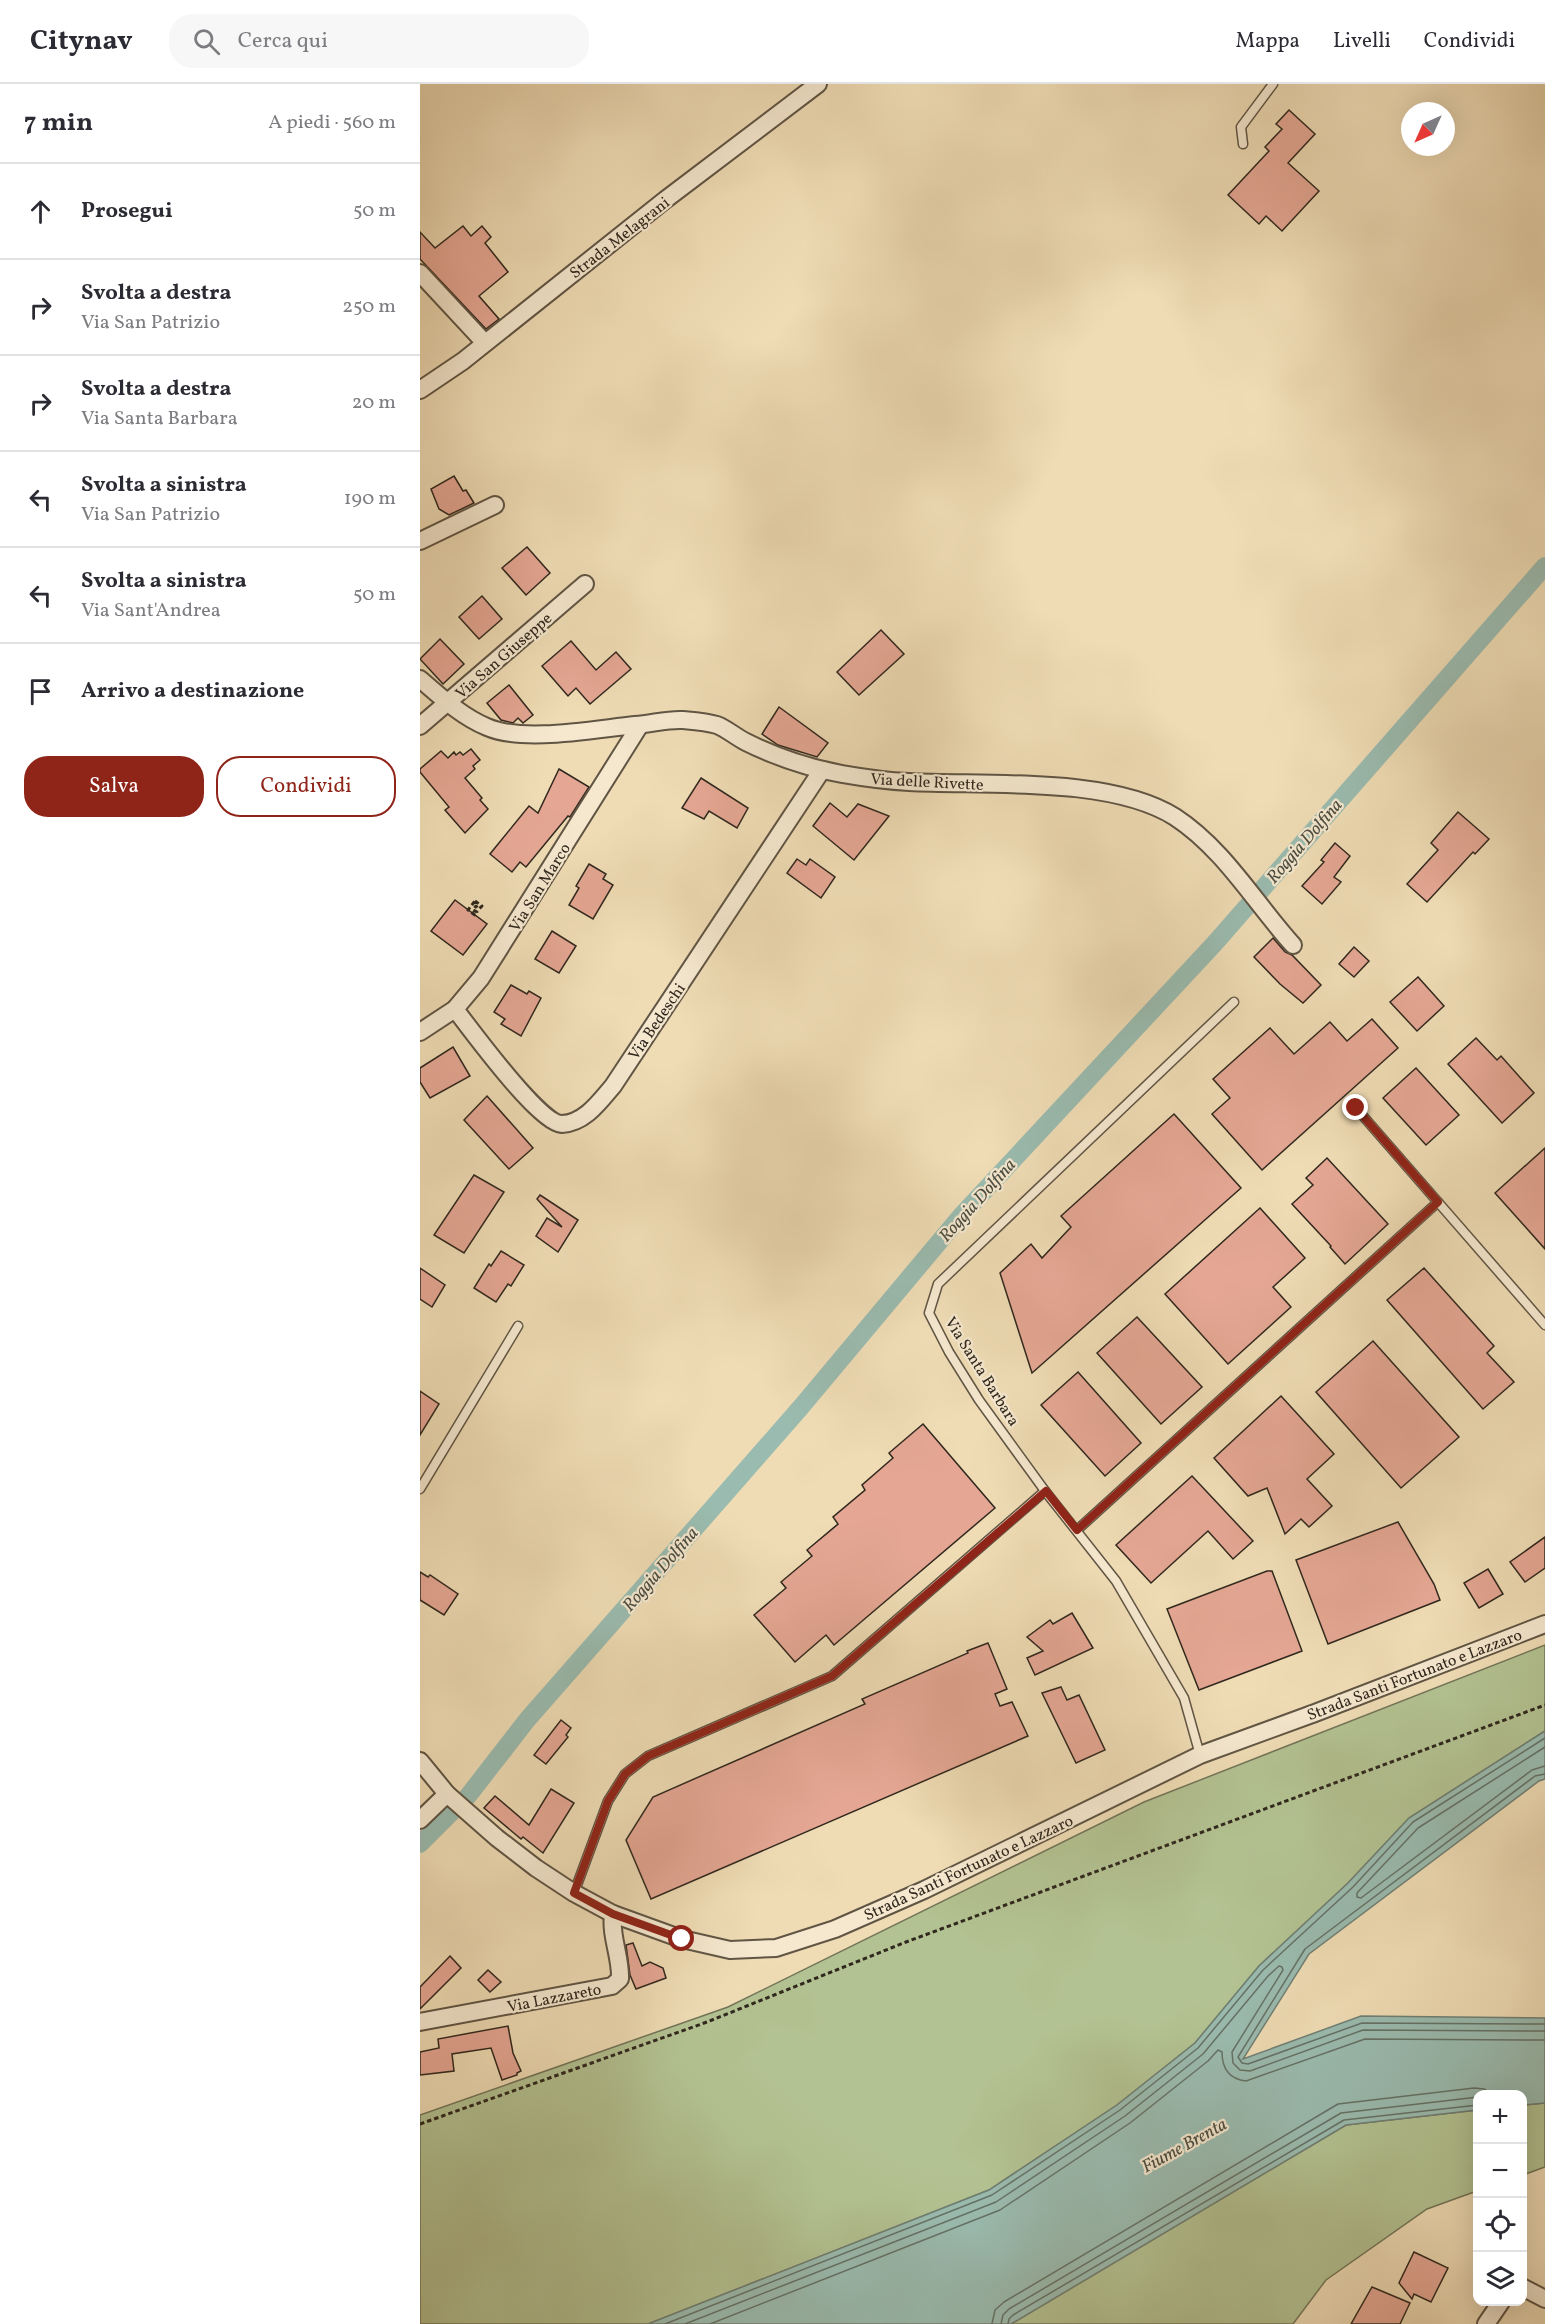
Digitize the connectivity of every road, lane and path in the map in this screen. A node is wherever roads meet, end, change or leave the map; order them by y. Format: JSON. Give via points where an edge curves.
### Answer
{"nodes":[{"id":1,"x":818,"y":84,"type":"edge"},
{"id":2,"x":1273,"y":84,"type":"edge"},
{"id":3,"x":1243,"y":144,"type":"dead end"},
{"id":4,"x":420,"y":273,"type":"edge"},
{"id":5,"x":485,"y":343,"type":"junction"},
{"id":6,"x":420,"y":390,"type":"edge"},
{"id":7,"x":495,"y":506,"type":"dead end"},
{"id":8,"x":420,"y":541,"type":"edge"},
{"id":9,"x":585,"y":584,"type":"dead end"},
{"id":10,"x":420,"y":679,"type":"edge"},
{"id":11,"x":447,"y":703,"type":"junction"},
{"id":12,"x":640,"y":725,"type":"junction"},
{"id":13,"x":420,"y":726,"type":"edge"},
{"id":14,"x":822,"y":770,"type":"junction"},
{"id":15,"x":468,"y":910,"type":"joint"},
{"id":16,"x":1293,"y":945,"type":"dead end"},
{"id":17,"x":1234,"y":1002,"type":"dead end"},
{"id":18,"x":455,"y":1009,"type":"junction"},
{"id":19,"x":420,"y":1032,"type":"edge"},
{"id":20,"x":1356,"y":1108,"type":"dead end"},
{"id":21,"x":1438,"y":1202,"type":"junction"},
{"id":22,"x":1545,"y":1325,"type":"edge"},
{"id":23,"x":518,"y":1326,"type":"dead end"},
{"id":24,"x":420,"y":1489,"type":"edge"},
{"id":25,"x":1046,"y":1491,"type":"junction"},
{"id":26,"x":1077,"y":1530,"type":"junction"},
{"id":27,"x":1545,"y":1624,"type":"edge"},
{"id":28,"x":1545,"y":1705,"type":"edge"},
{"id":29,"x":1200,"y":1755,"type":"junction"},
{"id":30,"x":420,"y":1761,"type":"edge"},
{"id":31,"x":451,"y":1796,"type":"junction"},
{"id":32,"x":420,"y":1820,"type":"edge"},
{"id":33,"x":574,"y":1893,"type":"junction"},
{"id":34,"x":613,"y":1914,"type":"junction"},
{"id":35,"x":420,"y":2022,"type":"edge"},
{"id":36,"x":420,"y":2124,"type":"edge"},
{"id":37,"x":1527,"y":2290,"type":"edge"},
{"id":38,"x":1545,"y":2299,"type":"edge"},
{"id":39,"x":1498,"y":2306,"type":"edge"},
{"id":40,"x":1486,"y":2324,"type":"edge"}],
"edges":[{"from":1,"to":5,"type":"street","name":"Strada Melagrani"},
{"from":2,"to":3,"type":"lane","via":[[1241,127]]},
{"from":4,"to":5,"type":"street"},
{"from":5,"to":6,"type":"street","name":"Strada Melagrani"},
{"from":7,"to":8,"type":"street"},
{"from":9,"to":11,"type":"street","name":"Via San Giuseppe"},
{"from":10,"to":11,"type":"street","name":"Via delle Rivette"},
{"from":11,"to":12,"type":"street","name":"Via delle Rivette","via":[[488,727],[511,733]]},
{"from":11,"to":13,"type":"street","name":"Via San Giuseppe"},
{"from":12,"to":14,"type":"street","name":"Via delle Rivette","via":[[673,719],[717,725],[746,742]]},
{"from":12,"to":18,"type":"street","name":"Via San Marco","via":[[481,978]]},
{"from":14,"to":16,"type":"street","name":"Via delle Rivette","via":[[909,782],[1053,786],[1110,793],[1140,802],[1176,818],[1200,837]]},
{"from":14,"to":18,"type":"street","name":"Via Bedeschi","via":[[613,1086],[588,1113],[560,1124],[545,1117]]},
{"from":15,"to":15,"type":"path","via":[[475,901],[482,906],[476,906],[475,915]]},
{"from":17,"to":25,"type":"lane","name":"Via Santa Barbara","via":[[938,1284],[929,1313],[949,1352]]},
{"from":18,"to":19,"type":"street","name":"Via San Marco"},
{"from":20,"to":21,"type":"lane"},
{"from":21,"to":22,"type":"lane"},
{"from":21,"to":26,"type":"lane"},
{"from":23,"to":24,"type":"lane"},
{"from":25,"to":26,"type":"lane","name":"Via Santa Barbara"},
{"from":25,"to":33,"type":"lane","via":[[832,1676],[648,1756],[625,1774],[608,1801]]},
{"from":26,"to":29,"type":"lane","name":"Via Santa Barbara","via":[[1116,1581],[1184,1698]]},
{"from":27,"to":29,"type":"street","name":"Strada Santi Fortunato e Lazzaro"},
{"from":28,"to":36,"type":"path","via":[[917,1938],[707,2022]]},
{"from":29,"to":34,"type":"street","name":"Strada Santi Fortunato e Lazzaro","via":[[924,1890],[835,1929],[776,1948],[730,1950],[682,1939]]},
{"from":30,"to":31,"type":"street","name":"Strada Santi Fortunato e Lazzaro"},
{"from":31,"to":32,"type":"street"},
{"from":31,"to":33,"type":"street","name":"Strada Santi Fortunato e Lazzaro","via":[[536,1868]]},
{"from":33,"to":34,"type":"street","name":"Strada Santi Fortunato e Lazzaro"},
{"from":34,"to":35,"type":"street","name":"Via Lazzareto","via":[[621,1964],[620,1979],[612,1986]]},
{"from":37,"to":38,"type":"street"},
{"from":39,"to":40,"type":"street"}]}
